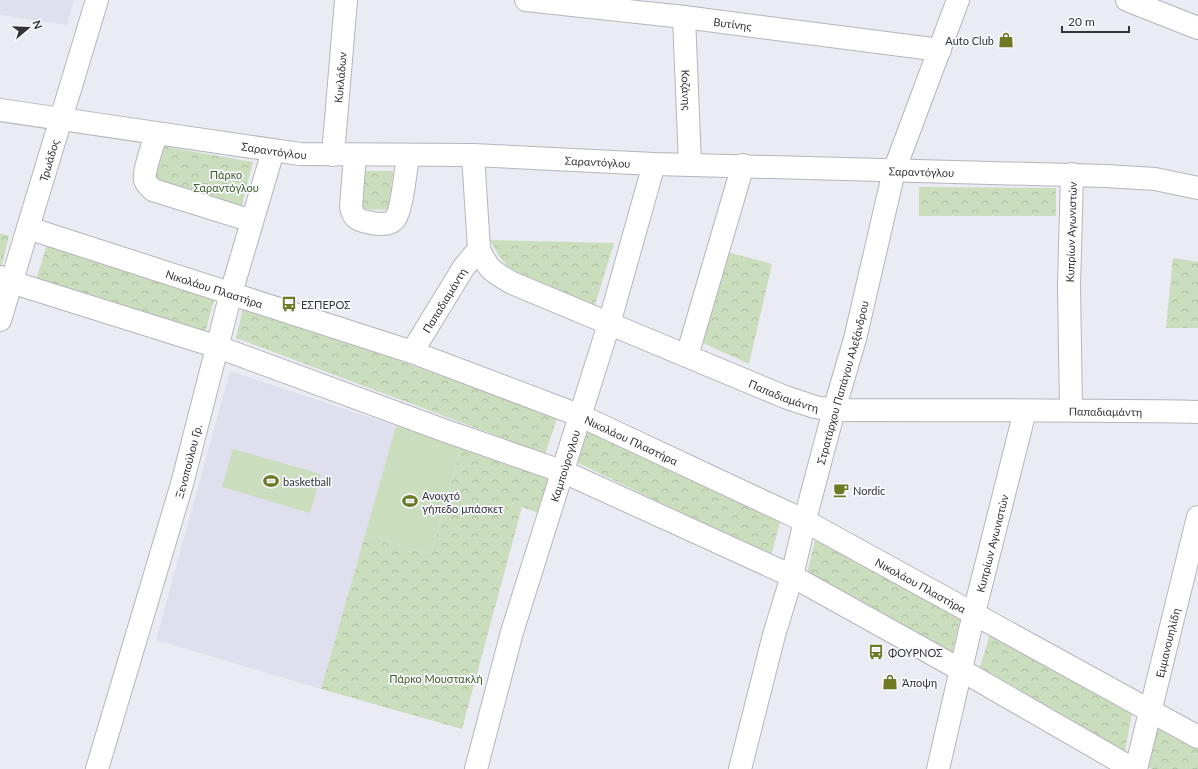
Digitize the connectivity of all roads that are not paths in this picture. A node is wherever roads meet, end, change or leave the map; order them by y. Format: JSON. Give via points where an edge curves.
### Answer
{"nodes":[{"id":1,"x":97,"y":0,"type":"edge"},
{"id":2,"x":346,"y":0,"type":"edge"},
{"id":3,"x":526,"y":0,"type":"edge"},
{"id":4,"x":958,"y":0,"type":"edge"},
{"id":5,"x":1127,"y":0,"type":"edge"},
{"id":6,"x":587,"y":3,"type":"edge"},
{"id":7,"x":684,"y":17,"type":"junction"},
{"id":8,"x":1198,"y":28,"type":"edge"},
{"id":9,"x":940,"y":50,"type":"junction"},
{"id":10,"x":0,"y":110,"type":"edge"},
{"id":11,"x":61,"y":118,"type":"junction"},
{"id":12,"x":156,"y":133,"type":"junction"},
{"id":13,"x":273,"y":151,"type":"junction"},
{"id":14,"x":333,"y":155,"type":"junction"},
{"id":15,"x":355,"y":155,"type":"junction"},
{"id":16,"x":408,"y":155,"type":"junction"},
{"id":17,"x":473,"y":155,"type":"junction"},
{"id":18,"x":654,"y":164,"type":"junction"},
{"id":19,"x":690,"y":164,"type":"junction"},
{"id":20,"x":743,"y":165,"type":"junction"},
{"id":21,"x":894,"y":171,"type":"junction"},
{"id":22,"x":1072,"y":174,"type":"junction"},
{"id":23,"x":1198,"y":188,"type":"edge"},
{"id":24,"x":252,"y":221,"type":"junction"},
{"id":25,"x":28,"y":228,"type":"junction"},
{"id":26,"x":479,"y":249,"type":"junction"},
{"id":27,"x":6,"y":280,"type":"edge"},
{"id":28,"x":231,"y":293,"type":"junction"},
{"id":29,"x":0,"y":320,"type":"edge"},
{"id":30,"x":609,"y":324,"type":"junction"},
{"id":31,"x":218,"y":347,"type":"junction"},
{"id":32,"x":412,"y":352,"type":"junction"},
{"id":33,"x":687,"y":356,"type":"junction"},
{"id":34,"x":834,"y":410,"type":"junction"},
{"id":35,"x":1071,"y":410,"type":"junction"},
{"id":36,"x":1025,"y":411,"type":"junction"},
{"id":37,"x":1198,"y":412,"type":"edge"},
{"id":38,"x":582,"y":416,"type":"junction"},
{"id":39,"x":564,"y":472,"type":"junction"},
{"id":40,"x":1198,"y":517,"type":"edge"},
{"id":41,"x":805,"y":521,"type":"junction"},
{"id":42,"x":792,"y":576,"type":"junction"},
{"id":43,"x":974,"y":613,"type":"junction"},
{"id":44,"x":961,"y":670,"type":"junction"},
{"id":45,"x":1151,"y":710,"type":"junction"},
{"id":46,"x":1198,"y":737,"type":"edge"},
{"id":47,"x":97,"y":769,"type":"edge"},
{"id":48,"x":476,"y":769,"type":"edge"},
{"id":49,"x":740,"y":769,"type":"edge"},
{"id":50,"x":938,"y":769,"type":"edge"},
{"id":51,"x":1134,"y":769,"type":"edge"}],
"edges":[{"from":1,"to":11,"type":"street","name":"Τρωάδος"},
{"from":2,"to":14,"type":"street","name":"Κυκλάδων"},
{"from":3,"to":6,"type":"street","name":"Βυτίνης"},
{"from":4,"to":9,"type":"street","name":"Στρατάρχου Παπάγου Αλεξάνδρου"},
{"from":5,"to":8,"type":"street"},
{"from":6,"to":7,"type":"street","name":"Βυτίνης"},
{"from":7,"to":9,"type":"street","name":"Βυτίνης"},
{"from":7,"to":19,"type":"street","name":"Κοζάνης"},
{"from":9,"to":21,"type":"street","name":"Στρατάρχου Παπάγου Αλεξάνδρου"},
{"from":10,"to":11,"type":"street","name":"Σαραντόγλου"},
{"from":11,"to":12,"type":"street","name":"Σαραντόγλου"},
{"from":11,"to":25,"type":"street","name":"Τρωάδος"},
{"from":12,"to":13,"type":"street","name":"Σαραντόγλου"},
{"from":12,"to":24,"type":"street","via":[[145,179],[153,190]]},
{"from":13,"to":14,"type":"street","name":"Σαραντόγλου"},
{"from":13,"to":24,"type":"street","name":"Ξενoπούλου Γρ."},
{"from":14,"to":15,"type":"street","name":"Σαραντόγλου"},
{"from":15,"to":16,"type":"street","name":"Σαραντόγλου"},
{"from":15,"to":16,"type":"street","via":[[352,212],[360,221],[374,224],[388,223],[395,219],[399,210]]},
{"from":16,"to":17,"type":"street","name":"Σαραντόγλου"},
{"from":17,"to":18,"type":"street","name":"Σαραντόγλου"},
{"from":17,"to":26,"type":"street","name":"Παπαδιαμάντη"},
{"from":18,"to":19,"type":"street","name":"Σαραντόγλου"},
{"from":18,"to":30,"type":"street","name":"Καμπούρογλου"},
{"from":19,"to":20,"type":"street","name":"Σαραντόγλου"},
{"from":20,"to":21,"type":"street","name":"Σαραντόγλου"},
{"from":20,"to":33,"type":"street"},
{"from":21,"to":22,"type":"street","name":"Σαραντόγλου"},
{"from":21,"to":34,"type":"street","name":"Στρατάρχου Παπάγου Αλεξάνδρου","via":[[855,339]]},
{"from":22,"to":23,"type":"street","name":"Σαραντόγλου","via":[[1155,179]]},
{"from":22,"to":35,"type":"street","name":"Κυπρίων Αγωνιστών","via":[[1069,286]]},
{"from":24,"to":28,"type":"street","name":"Ξενoπούλου Γρ."},
{"from":25,"to":27,"type":"street","name":"Τρωάδος"},
{"from":25,"to":28,"type":"street","name":"Νικολάου Πλαστήρα"},
{"from":26,"to":30,"type":"street","name":"Παπαδιαμάντη","via":[[491,271],[512,284]]},
{"from":26,"to":32,"type":"street","name":"Παπαδιαμάντη","via":[[464,267]]},
{"from":27,"to":29,"type":"street","name":"Τρωάδος"},
{"from":27,"to":31,"type":"street"},
{"from":28,"to":31,"type":"street","name":"Ξενoπούλου Γρ."},
{"from":28,"to":32,"type":"street","name":"Νικολάου Πλαστήρα"},
{"from":30,"to":33,"type":"street","name":"Παπαδιαμάντη"},
{"from":30,"to":38,"type":"street","name":"Καμπούρογλου"},
{"from":31,"to":39,"type":"street"},
{"from":31,"to":47,"type":"street","name":"Ξενoπούλου Γρ.","via":[[182,484]]},
{"from":32,"to":38,"type":"street","name":"Νικολάου Πλαστήρα"},
{"from":33,"to":34,"type":"street","name":"Παπαδιαμάντη","via":[[785,397]]},
{"from":34,"to":36,"type":"street","name":"Παπαδιαμάντη"},
{"from":34,"to":41,"type":"street","name":"Στρατάρχου Παπάγου Αλεξάνδρου"},
{"from":35,"to":36,"type":"street","name":"Παπαδιαμάντη"},
{"from":35,"to":37,"type":"street","name":"Παπαδιαμάντη"},
{"from":36,"to":43,"type":"street","name":"Κυπρίων Αγωνιστών"},
{"from":38,"to":39,"type":"street","name":"Καμπούρογλου"},
{"from":38,"to":41,"type":"street","name":"Νικολάου Πλαστήρα"},
{"from":39,"to":42,"type":"street"},
{"from":39,"to":48,"type":"street","name":"Καμπούρογλου","via":[[512,632]]},
{"from":40,"to":45,"type":"street","name":"Εμμανουηλίδη"},
{"from":41,"to":42,"type":"street","name":"Στρατάρχου Παπάγου Αλεξάνδρου"},
{"from":41,"to":43,"type":"street","name":"Νικολάου Πλαστήρα"},
{"from":42,"to":44,"type":"street"},
{"from":42,"to":49,"type":"street","name":"Στρατάρχου Παπάγου Αλεξάνδρου","via":[[774,634]]},
{"from":43,"to":44,"type":"street","name":"Κυπρίων Αγωνιστών"},
{"from":43,"to":45,"type":"street","name":"Νικολάου Πλαστήρα"},
{"from":44,"to":50,"type":"street","name":"Κυπρίων Αγωνιστών"},
{"from":44,"to":51,"type":"street"},
{"from":45,"to":46,"type":"street","name":"Νικολάου Πλαστήρα"},
{"from":45,"to":51,"type":"street","name":"Εμμανουηλίδη"}]}
